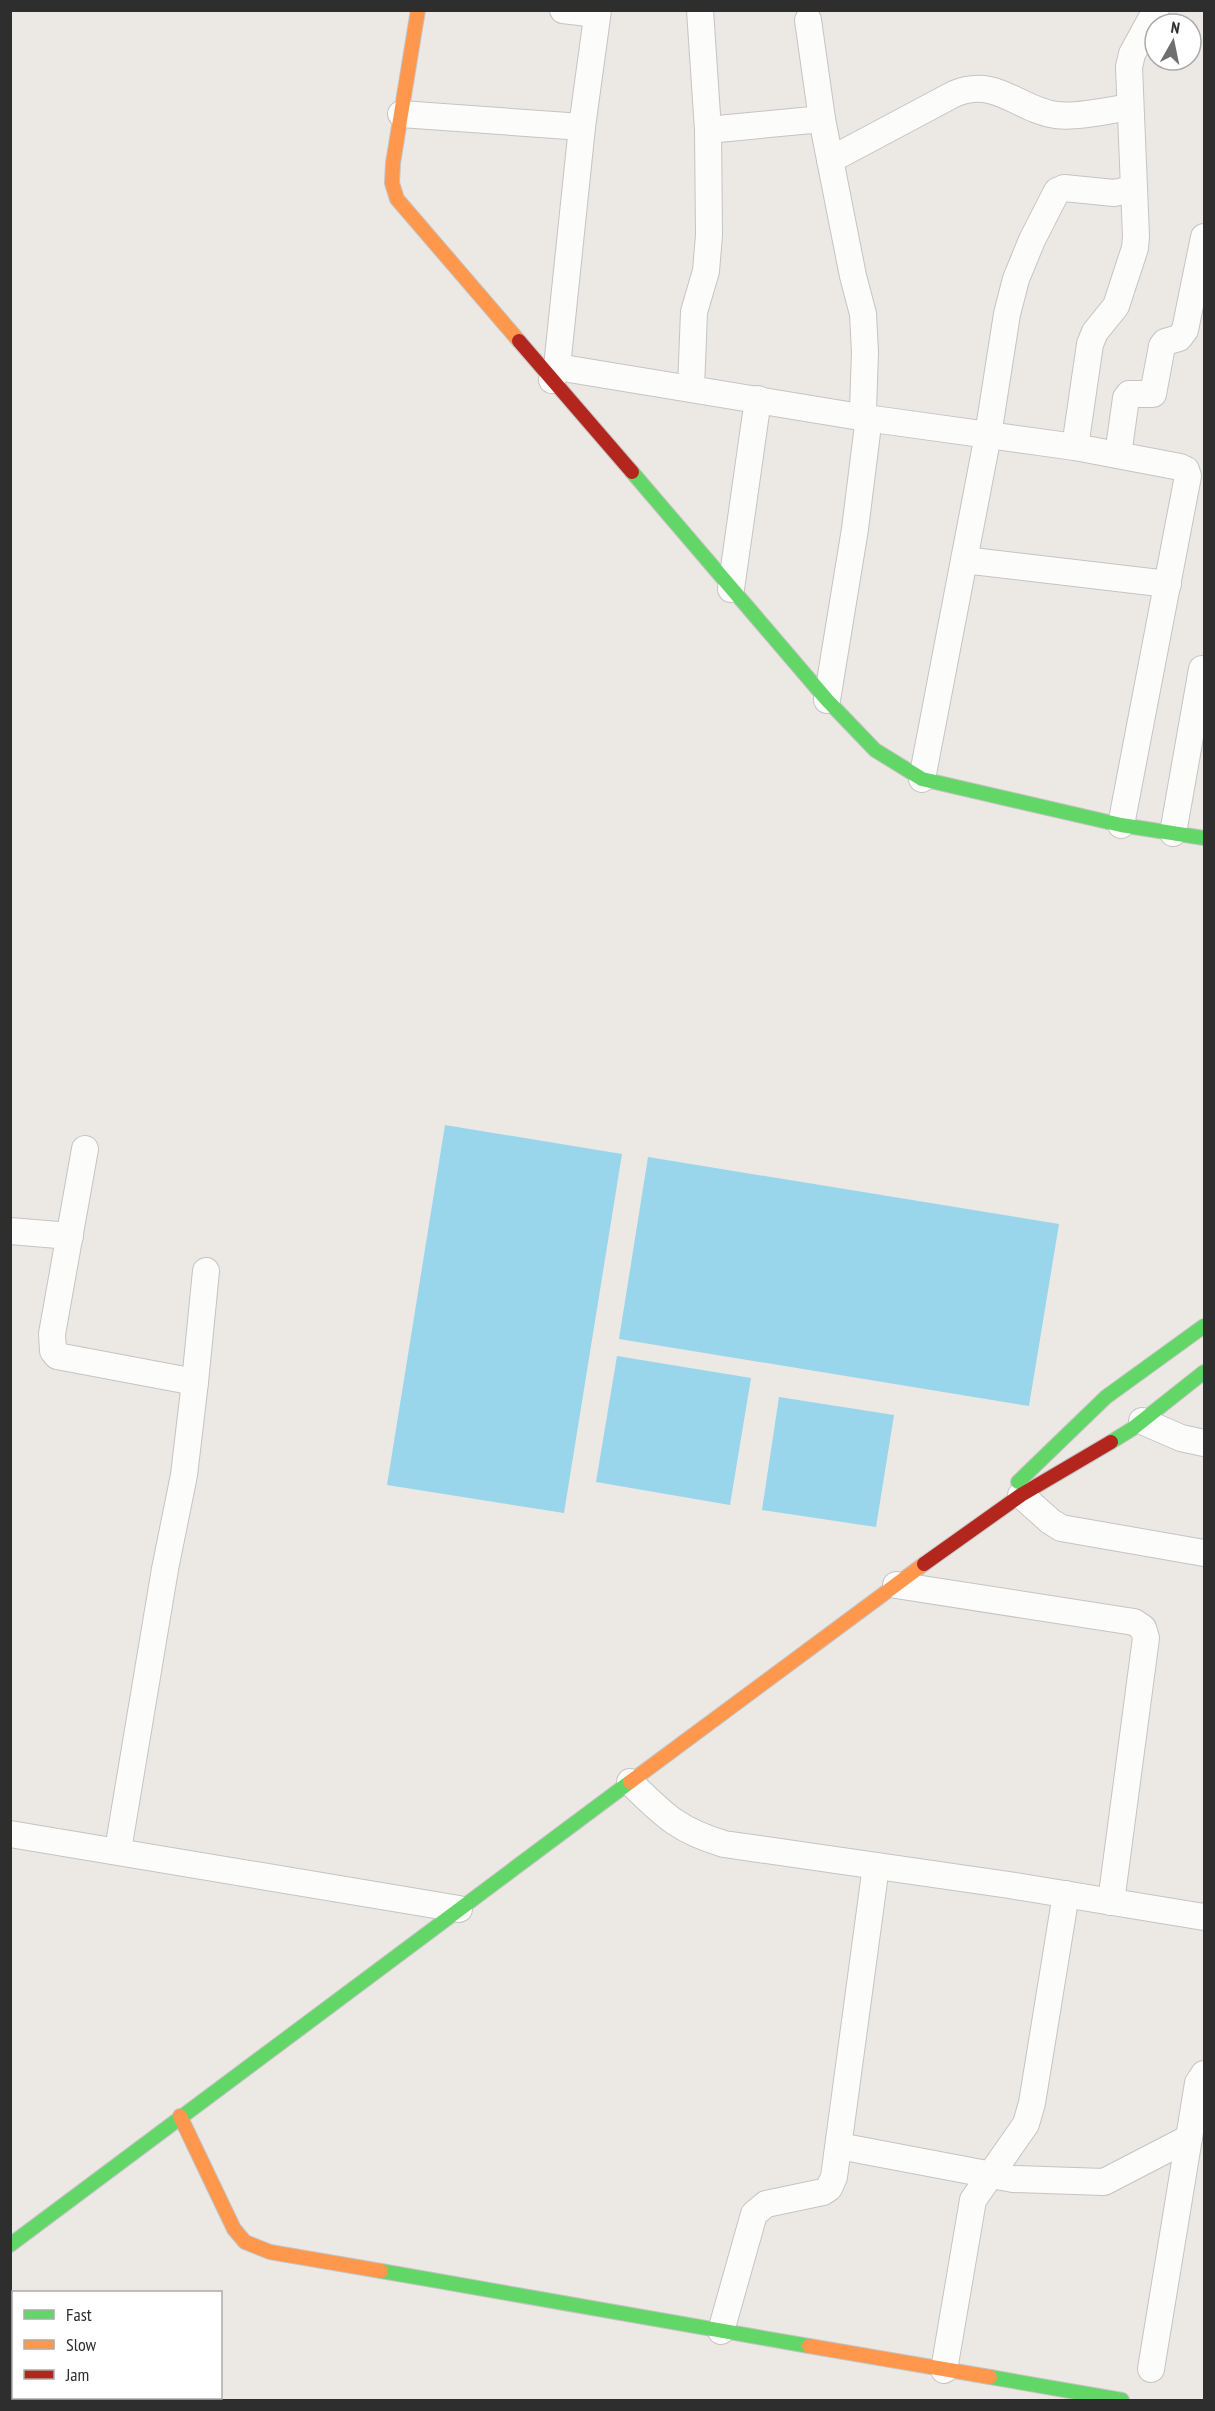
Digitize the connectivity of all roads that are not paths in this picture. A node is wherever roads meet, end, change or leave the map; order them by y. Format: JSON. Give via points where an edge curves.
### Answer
{"nodes":[{"id":1,"x":418,"y":10,"type":"edge"},
{"id":2,"x":563,"y":10,"type":"edge"},
{"id":3,"x":700,"y":10,"type":"edge"},
{"id":4,"x":1156,"y":10,"type":"edge"},
{"id":5,"x":598,"y":12,"type":"edge"},
{"id":6,"x":808,"y":20,"type":"dead end"},
{"id":7,"x":1130,"y":107,"type":"junction"},
{"id":8,"x":401,"y":114,"type":"junction"},
{"id":9,"x":822,"y":119,"type":"junction"},
{"id":10,"x":582,"y":127,"type":"junction"},
{"id":11,"x":708,"y":130,"type":"junction"},
{"id":12,"x":830,"y":160,"type":"junction"},
{"id":13,"x":1133,"y":189,"type":"junction"},
{"id":14,"x":1204,"y":237,"type":"edge"},
{"id":15,"x":555,"y":373,"type":"junction"},
{"id":16,"x":691,"y":388,"type":"junction"},
{"id":17,"x":758,"y":399,"type":"junction"},
{"id":18,"x":866,"y":418,"type":"junction"},
{"id":19,"x":988,"y":435,"type":"junction"},
{"id":20,"x":1075,"y":447,"type":"junction"},
{"id":21,"x":1118,"y":455,"type":"junction"},
{"id":22,"x":964,"y":560,"type":"junction"},
{"id":23,"x":1168,"y":584,"type":"junction"},
{"id":24,"x":731,"y":589,"type":"junction"},
{"id":25,"x":1202,"y":669,"type":"dead end"},
{"id":26,"x":827,"y":700,"type":"junction"},
{"id":27,"x":922,"y":779,"type":"junction"},
{"id":28,"x":1122,"y":825,"type":"junction"},
{"id":29,"x":1173,"y":833,"type":"junction"},
{"id":30,"x":1204,"y":838,"type":"edge"},
{"id":31,"x":85,"y":1149,"type":"dead end"},
{"id":32,"x":10,"y":1231,"type":"edge"},
{"id":33,"x":70,"y":1236,"type":"junction"},
{"id":34,"x":206,"y":1271,"type":"dead end"},
{"id":35,"x":1204,"y":1326,"type":"edge"},
{"id":36,"x":1203,"y":1374,"type":"edge"},
{"id":37,"x":195,"y":1382,"type":"junction"},
{"id":38,"x":1142,"y":1421,"type":"junction"},
{"id":39,"x":1204,"y":1443,"type":"edge"},
{"id":40,"x":1021,"y":1495,"type":"junction"},
{"id":41,"x":963,"y":1535,"type":"junction"},
{"id":42,"x":1204,"y":1553,"type":"edge"},
{"id":43,"x":896,"y":1585,"type":"junction"},
{"id":44,"x":630,"y":1782,"type":"junction"},
{"id":45,"x":10,"y":1834,"type":"edge"},
{"id":46,"x":118,"y":1850,"type":"junction"},
{"id":47,"x":876,"y":1866,"type":"junction"},
{"id":48,"x":1066,"y":1894,"type":"junction"},
{"id":49,"x":1111,"y":1902,"type":"junction"},
{"id":50,"x":459,"y":1909,"type":"junction"},
{"id":51,"x":1204,"y":1917,"type":"edge"},
{"id":52,"x":1204,"y":2074,"type":"edge"},
{"id":53,"x":180,"y":2116,"type":"junction"},
{"id":54,"x":1189,"y":2138,"type":"junction"},
{"id":55,"x":839,"y":2146,"type":"junction"},
{"id":56,"x":990,"y":2175,"type":"junction"},
{"id":57,"x":13,"y":2240,"type":"edge"},
{"id":58,"x":721,"y":2331,"type":"junction"},
{"id":59,"x":1151,"y":2369,"type":"dead end"},
{"id":60,"x":944,"y":2370,"type":"junction"},
{"id":61,"x":1122,"y":2400,"type":"edge"}],
"edges":[{"from":1,"to":8,"type":"street"},
{"from":2,"to":5,"type":"street"},
{"from":3,"to":11,"type":"street"},
{"from":4,"to":7,"type":"street","via":[[1132,54]]},
{"from":5,"to":10,"type":"street"},
{"from":6,"to":9,"type":"street"},
{"from":7,"to":12,"type":"street","via":[[1061,116],[1045,113],[992,89],[968,89]]},
{"from":7,"to":13,"type":"street"},
{"from":8,"to":10,"type":"street"},
{"from":8,"to":15,"type":"street","via":[[392,174],[397,199]]},
{"from":9,"to":11,"type":"street"},
{"from":9,"to":12,"type":"street"},
{"from":10,"to":15,"type":"street"},
{"from":11,"to":16,"type":"street","via":[[709,236],[706,271],[694,312]]},
{"from":12,"to":18,"type":"street","via":[[863,314]]},
{"from":13,"to":19,"type":"street","via":[[1118,193],[1064,188],[1057,191],[1032,240],[1011,295]]},
{"from":13,"to":20,"type":"street","via":[[1135,248],[1116,306],[1092,337]]},
{"from":14,"to":21,"type":"street","via":[[1185,330],[1179,338],[1162,346],[1153,394],[1129,394],[1126,398]]},
{"from":15,"to":16,"type":"street","via":[[587,373]]},
{"from":15,"to":24,"type":"street"},
{"from":16,"to":17,"type":"street"},
{"from":17,"to":18,"type":"street"},
{"from":17,"to":24,"type":"street"},
{"from":18,"to":19,"type":"street"},
{"from":18,"to":26,"type":"street","via":[[855,529]]},
{"from":19,"to":20,"type":"street"},
{"from":19,"to":22,"type":"street"},
{"from":20,"to":21,"type":"street"},
{"from":21,"to":23,"type":"street","via":[[1180,467],[1187,472]]},
{"from":22,"to":23,"type":"street"},
{"from":22,"to":27,"type":"street"},
{"from":23,"to":28,"type":"street"},
{"from":24,"to":26,"type":"street"},
{"from":25,"to":29,"type":"street"},
{"from":26,"to":27,"type":"street","via":[[875,750]]},
{"from":27,"to":28,"type":"street"},
{"from":28,"to":29,"type":"street"},
{"from":29,"to":30,"type":"street"},
{"from":31,"to":33,"type":"street"},
{"from":32,"to":33,"type":"street"},
{"from":33,"to":37,"type":"street","via":[[51,1342],[57,1356]]},
{"from":34,"to":37,"type":"street"},
{"from":35,"to":41,"type":"street","via":[[1106,1397]]},
{"from":36,"to":38,"type":"street"},
{"from":37,"to":46,"type":"street","via":[[184,1475]]},
{"from":38,"to":39,"type":"street"},
{"from":38,"to":40,"type":"street"},
{"from":40,"to":41,"type":"street"},
{"from":40,"to":42,"type":"street","via":[[1061,1528]]},
{"from":41,"to":43,"type":"street"},
{"from":43,"to":44,"type":"street"},
{"from":43,"to":49,"type":"street","via":[[1134,1622],[1143,1628],[1146,1638]]},
{"from":44,"to":47,"type":"street","via":[[669,1820],[702,1838]]},
{"from":44,"to":50,"type":"street"},
{"from":45,"to":46,"type":"street"},
{"from":46,"to":50,"type":"street"},
{"from":47,"to":48,"type":"street"},
{"from":47,"to":55,"type":"street"},
{"from":48,"to":49,"type":"street"},
{"from":48,"to":56,"type":"street","via":[[1029,2114],[1022,2131]]},
{"from":49,"to":51,"type":"street"},
{"from":50,"to":53,"type":"street"},
{"from":52,"to":54,"type":"street","via":[[1199,2079]]},
{"from":53,"to":57,"type":"street"},
{"from":53,"to":58,"type":"street","via":[[234,2229],[245,2242],[256,2247],[288,2256]]},
{"from":54,"to":56,"type":"street","via":[[1107,2182]]},
{"from":54,"to":59,"type":"street"},
{"from":55,"to":56,"type":"street"},
{"from":55,"to":58,"type":"street","via":[[834,2176],[826,2190],[766,2204],[754,2214]]},
{"from":56,"to":60,"type":"street","via":[[971,2206]]},
{"from":58,"to":60,"type":"street"},
{"from":60,"to":61,"type":"street"}]}
